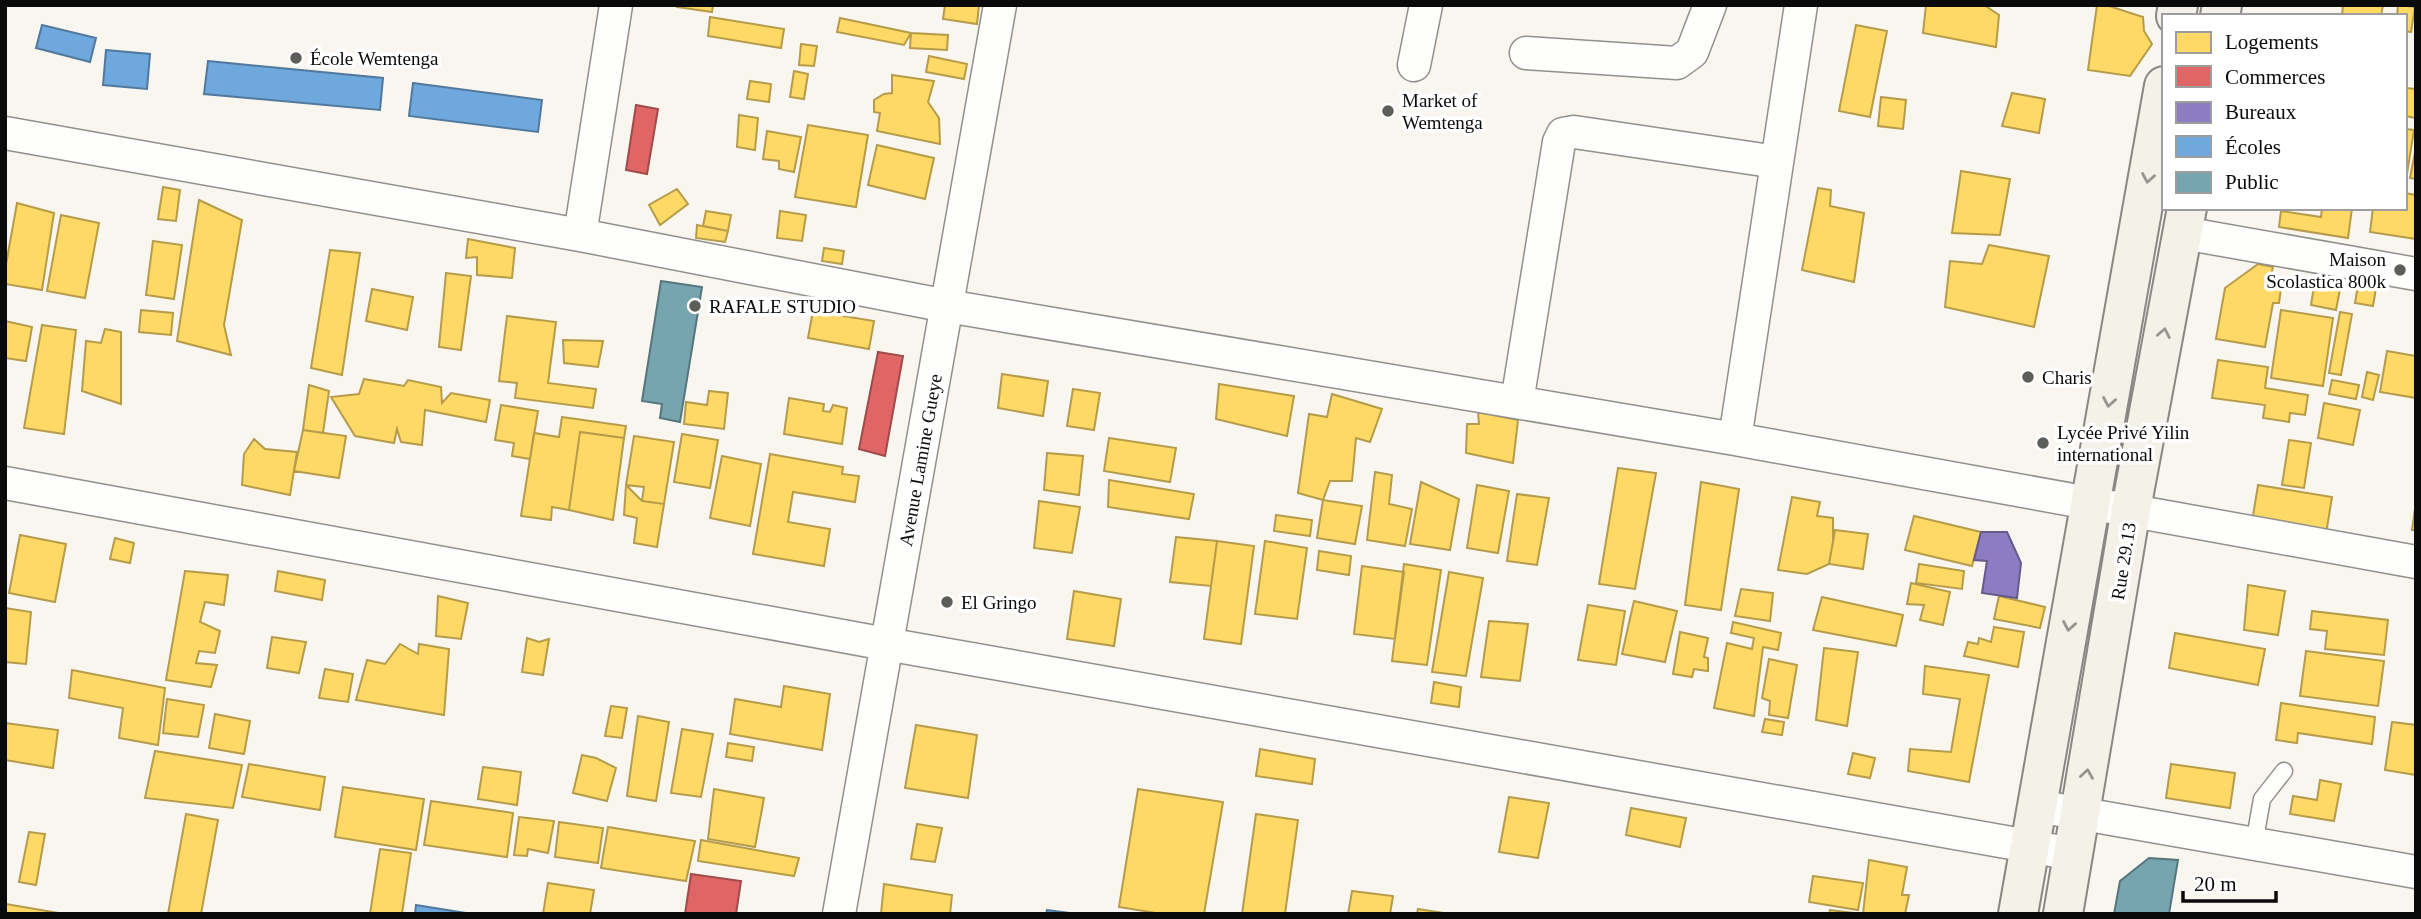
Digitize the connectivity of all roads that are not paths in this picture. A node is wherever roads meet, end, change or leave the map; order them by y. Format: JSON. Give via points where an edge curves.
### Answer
{"nodes":[{"id":1,"x":616,"y":5,"type":"edge"},
{"id":2,"x":1000,"y":5,"type":"edge"},
{"id":3,"x":1426,"y":5,"type":"edge"},
{"id":4,"x":1710,"y":5,"type":"edge"},
{"id":5,"x":1801,"y":5,"type":"edge"},
{"id":6,"x":1526,"y":54,"type":"dead end"},
{"id":7,"x":1414,"y":65,"type":"dead end"},
{"id":8,"x":2162,"y":98,"type":"edge"},
{"id":9,"x":5,"y":133,"type":"edge"},
{"id":10,"x":1777,"y":162,"type":"junction"},
{"id":11,"x":2185,"y":221,"type":"edge"},
{"id":12,"x":579,"y":235,"type":"junction"},
{"id":13,"x":2416,"y":274,"type":"edge"},
{"id":14,"x":947,"y":306,"type":"junction"},
{"id":15,"x":1517,"y":402,"type":"junction"},
{"id":16,"x":1735,"y":439,"type":"junction"},
{"id":17,"x":5,"y":484,"type":"edge"},
{"id":18,"x":2092,"y":502,"type":"junction"},
{"id":19,"x":2131,"y":509,"type":"junction"},
{"id":20,"x":2416,"y":562,"type":"edge"},
{"id":21,"x":886,"y":644,"type":"junction"},
{"id":22,"x":2284,"y":771,"type":"dead end"},
{"id":23,"x":2037,"y":806,"type":"junction"},
{"id":24,"x":2080,"y":814,"type":"junction"},
{"id":25,"x":2254,"y":844,"type":"junction"},
{"id":26,"x":2030,"y":847,"type":"junction"},
{"id":27,"x":2073,"y":854,"type":"junction"},
{"id":28,"x":2416,"y":872,"type":"edge"},
{"id":29,"x":839,"y":914,"type":"edge"},
{"id":30,"x":2018,"y":914,"type":"edge"},
{"id":31,"x":2063,"y":914,"type":"edge"}],
"edges":[{"from":1,"to":12,"type":"street"},
{"from":2,"to":14,"type":"street","name":"Avenue Lamine Gueye"},
{"from":3,"to":7,"type":"street"},
{"from":4,"to":6,"type":"street","via":[[1692,52],[1677,63]]},
{"from":5,"to":10,"type":"street"},
{"from":8,"to":18,"type":"main road","one_way":true},
{"from":9,"to":12,"type":"street"},
{"from":10,"to":15,"type":"street","via":[[1563,134]]},
{"from":10,"to":16,"type":"street"},
{"from":11,"to":13,"type":"street"},
{"from":19,"to":11,"type":"main road","name":"Rue 29.13","one_way":true},
{"from":12,"to":14,"type":"street"},
{"from":14,"to":15,"type":"street"},
{"from":14,"to":21,"type":"street","name":"Avenue Lamine Gueye"},
{"from":15,"to":16,"type":"street"},
{"from":16,"to":18,"type":"street"},
{"from":17,"to":21,"type":"street"},
{"from":18,"to":19,"type":"street"},
{"from":18,"to":23,"type":"main road","one_way":true},
{"from":19,"to":20,"type":"street"},
{"from":24,"to":19,"type":"main road","name":"Rue 29.13","one_way":true},
{"from":21,"to":26,"type":"street"},
{"from":21,"to":29,"type":"street","name":"Avenue Lamine Gueye"},
{"from":22,"to":25,"type":"lane","via":[[2262,799]]},
{"from":23,"to":24,"type":"street"},
{"from":23,"to":26,"type":"main road"},
{"from":24,"to":25,"type":"street"},
{"from":24,"to":27,"type":"main road","name":"Rue 29.13"},
{"from":25,"to":28,"type":"street"},
{"from":26,"to":27,"type":"street"},
{"from":26,"to":30,"type":"main road"},
{"from":27,"to":31,"type":"main road","name":"Rue 29.13"}]}
